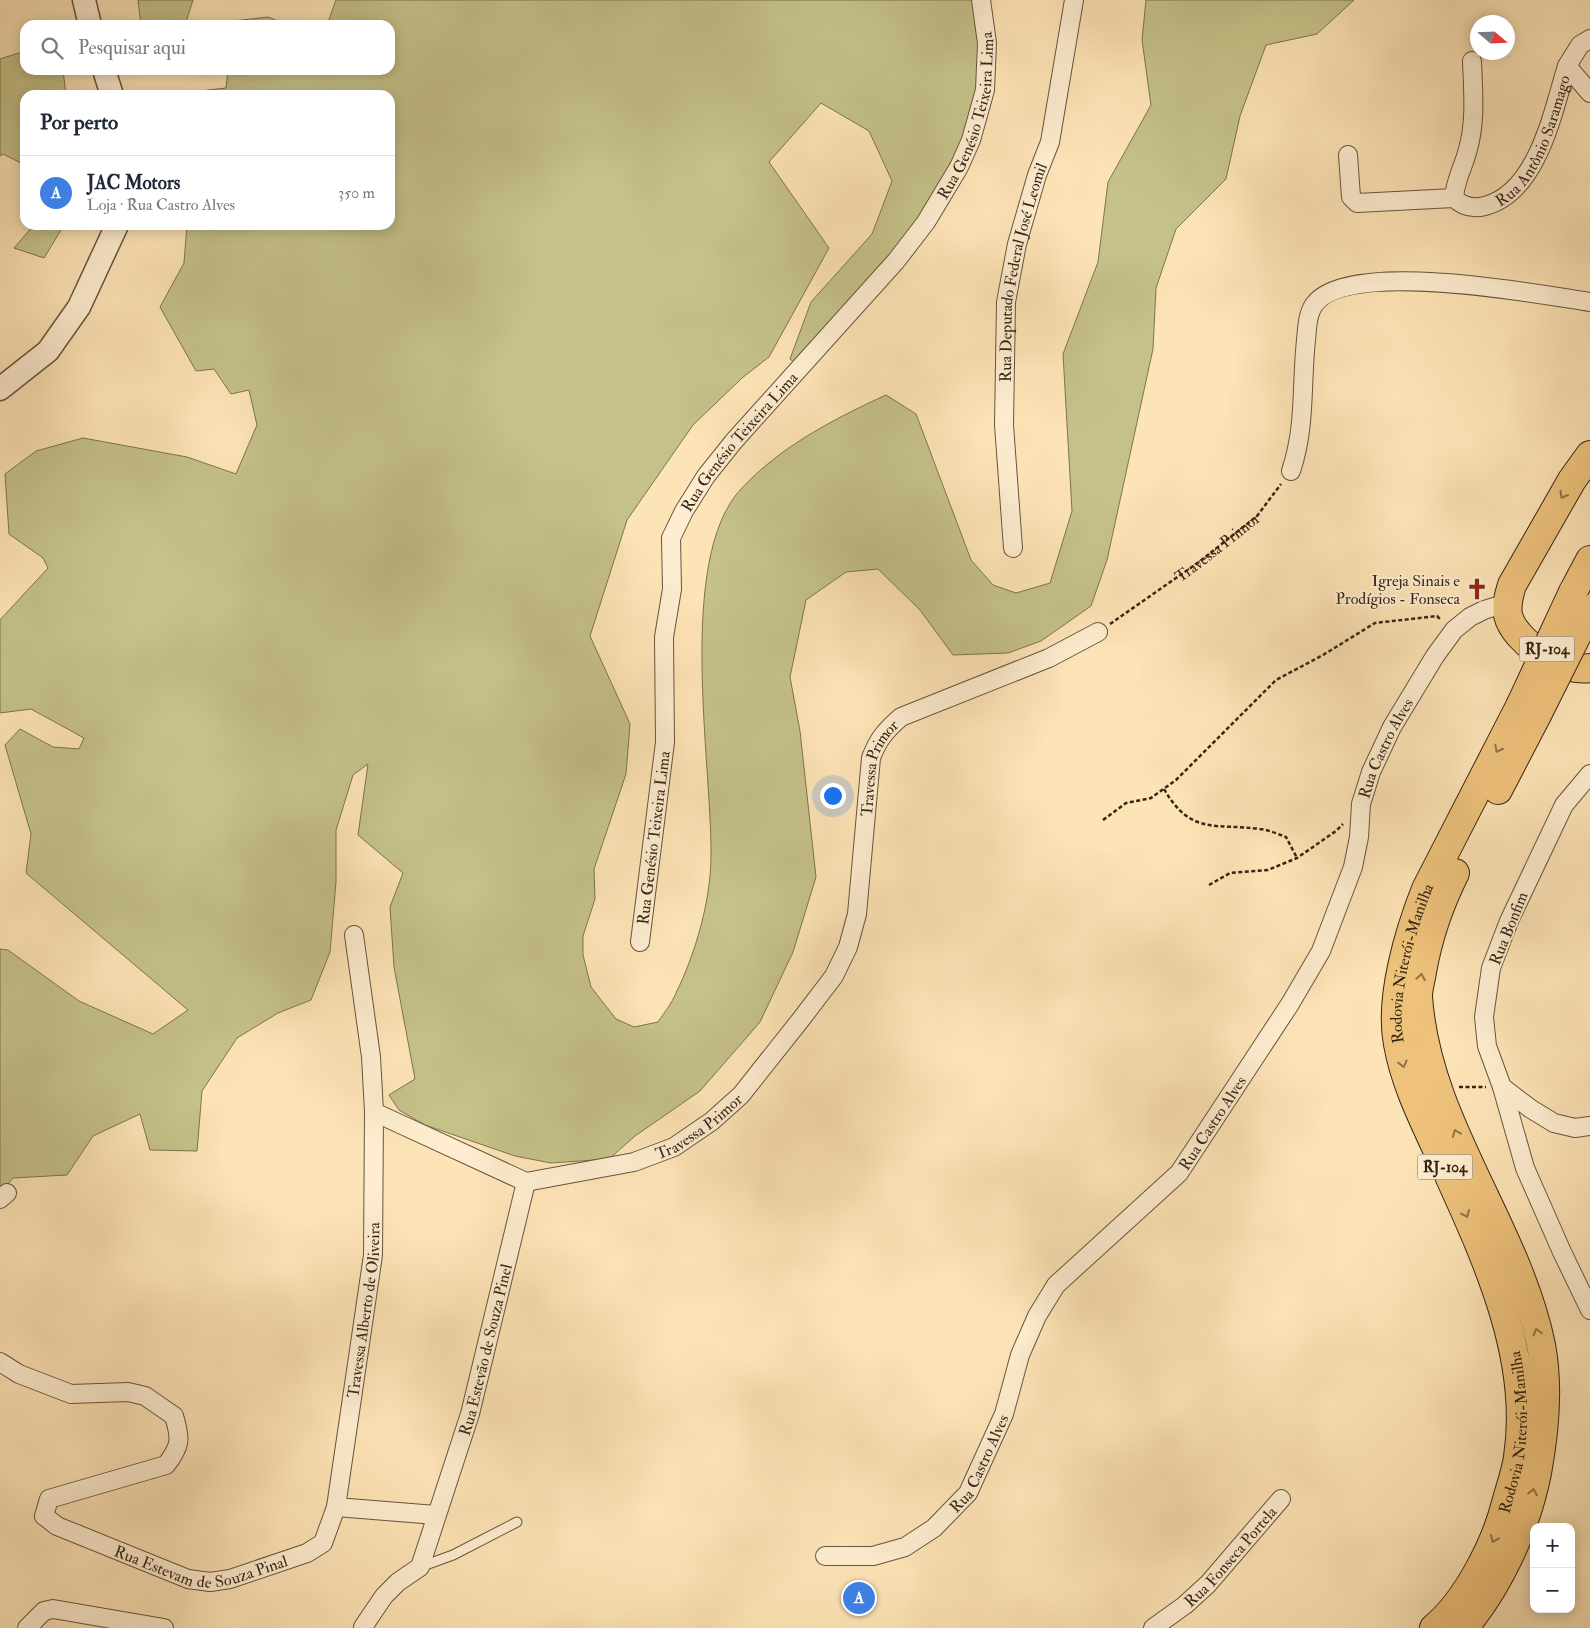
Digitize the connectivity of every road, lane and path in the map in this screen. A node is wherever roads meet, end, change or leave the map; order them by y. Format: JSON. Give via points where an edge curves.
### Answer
{"nodes":[{"id":1,"x":84,"y":0,"type":"edge"},
{"id":2,"x":981,"y":0,"type":"edge"},
{"id":3,"x":1074,"y":0,"type":"edge"},
{"id":4,"x":89,"y":20,"type":"edge"},
{"id":5,"x":1590,"y":39,"type":"edge"},
{"id":6,"x":1472,"y":61,"type":"dead end"},
{"id":7,"x":1567,"y":66,"type":"junction"},
{"id":8,"x":106,"y":75,"type":"edge"},
{"id":9,"x":110,"y":90,"type":"edge"},
{"id":10,"x":1590,"y":94,"type":"edge"},
{"id":11,"x":1348,"y":155,"type":"dead end"},
{"id":12,"x":1454,"y":198,"type":"junction"},
{"id":13,"x":115,"y":230,"type":"edge"},
{"id":14,"x":1590,"y":302,"type":"edge"},
{"id":15,"x":0,"y":389,"type":"edge"},
{"id":16,"x":1590,"y":455,"type":"edge"},
{"id":17,"x":1291,"y":471,"type":"joint"},
{"id":18,"x":1013,"y":548,"type":"dead end"},
{"id":19,"x":1590,"y":560,"type":"edge"},
{"id":20,"x":1582,"y":600,"type":"edge"},
{"id":21,"x":1507,"y":603,"type":"junction"},
{"id":22,"x":1454,"y":630,"type":"junction"},
{"id":23,"x":1098,"y":632,"type":"joint"},
{"id":24,"x":1590,"y":668,"type":"edge"},
{"id":25,"x":1528,"y":710,"type":"junction"},
{"id":26,"x":1590,"y":774,"type":"edge"},
{"id":27,"x":1164,"y":789,"type":"junction"},
{"id":28,"x":1360,"y":804,"type":"junction"},
{"id":29,"x":1103,"y":820,"type":"dead end"},
{"id":30,"x":1297,"y":858,"type":"junction"},
{"id":31,"x":1209,"y":885,"type":"dead end"},
{"id":32,"x":354,"y":935,"type":"dead end"},
{"id":33,"x":640,"y":942,"type":"dead end"},
{"id":34,"x":1437,"y":1087,"type":"junction"},
{"id":35,"x":1502,"y":1087,"type":"junction"},
{"id":36,"x":374,"y":1112,"type":"junction"},
{"id":37,"x":1590,"y":1126,"type":"edge"},
{"id":38,"x":526,"y":1182,"type":"junction"},
{"id":39,"x":1590,"y":1310,"type":"edge"},
{"id":40,"x":0,"y":1362,"type":"edge"},
{"id":41,"x":1281,"y":1499,"type":"dead end"},
{"id":42,"x":336,"y":1507,"type":"junction"},
{"id":43,"x":436,"y":1515,"type":"junction"},
{"id":44,"x":517,"y":1522,"type":"dead end"},
{"id":45,"x":825,"y":1556,"type":"dead end"},
{"id":46,"x":420,"y":1567,"type":"junction"},
{"id":47,"x":27,"y":1628,"type":"edge"},
{"id":48,"x":164,"y":1628,"type":"edge"},
{"id":49,"x":363,"y":1628,"type":"edge"},
{"id":50,"x":1153,"y":1628,"type":"edge"},
{"id":51,"x":1434,"y":1628,"type":"edge"},
{"id":52,"x":1464,"y":1628,"type":"edge"}],
"edges":[{"from":1,"to":4,"type":"street"},
{"from":2,"to":33,"type":"street","name":"Rua Genésio Teixeira Lima","via":[[987,43],[986,90],[959,167],[926,222],[896,262],[706,476],[672,538],[672,589],[664,637],[666,742]]},
{"from":3,"to":18,"type":"street","name":"Rua Deputado Federal José Leomil","via":[[1050,142],[1017,244],[1006,302],[1004,425]]},
{"from":5,"to":7,"type":"street","via":[[1580,45]]},
{"from":6,"to":12,"type":"street","via":[[1473,117]]},
{"from":7,"to":10,"type":"street","name":"Rua Antônio Saramago"},
{"from":7,"to":12,"type":"street","name":"Rua Antônio Saramago","via":[[1549,128],[1535,161],[1511,192],[1496,203],[1476,208],[1465,206]]},
{"from":8,"to":9,"type":"street"},
{"from":11,"to":12,"type":"street","name":"Rua Antônio Saramago","via":[[1351,197],[1357,203]]},
{"from":13,"to":15,"type":"street","via":[[79,307],[48,351]]},
{"from":14,"to":17,"type":"street","via":[[1422,280],[1376,281],[1330,292],[1316,301],[1310,312],[1299,447]]},
{"from":16,"to":21,"type":"highway","one_way":true,"via":[[1572,480],[1512,585]]},
{"from":17,"to":23,"type":"path","name":"Travessa Primor","via":[[1257,516],[1199,562]]},
{"from":19,"to":20,"type":"highway","name":"Rodovia Niterói-Manilha","number":"RJ-104"},
{"from":20,"to":25,"type":"highway","name":"Rodovia Niterói-Manilha","number":"RJ-104","bridge":true},
{"from":21,"to":22,"type":"street","name":"Rua Castro Alves","via":[[1484,610]]},
{"from":21,"to":24,"type":"highway","via":[[1511,624],[1518,636],[1553,659],[1569,666]]},
{"from":22,"to":27,"type":"path","via":[[1437,616],[1375,623],[1323,656],[1276,680]]},
{"from":22,"to":28,"type":"street","name":"Rua Castro Alves","via":[[1392,727]]},
{"from":23,"to":38,"type":"street","name":"Travessa Primor","via":[[1048,658],[901,718],[877,741],[871,758],[857,914],[848,947],[834,976],[741,1095],[712,1121],[674,1147],[634,1162]]},
{"from":34,"to":25,"type":"highway","name":"Rodovia Niterói-Manilha","number":"RJ-104","one_way":true,"via":[[1426,1048],[1418,994],[1427,945],[1443,897]]},
{"from":25,"to":51,"type":"highway","name":"Rodovia Niterói-Manilha","number":"RJ-104","one_way":true,"via":[[1426,889],[1416,914],[1397,990],[1397,1042],[1408,1086],[1492,1276],[1504,1310],[1520,1400],[1518,1456],[1494,1541],[1475,1575]]},
{"from":26,"to":35,"type":"street","name":"Rua Bonfim","via":[[1564,804],[1513,912],[1491,968],[1484,1017],[1487,1046]]},
{"from":27,"to":29,"type":"path","via":[[1151,798],[1126,802]]},
{"from":27,"to":30,"type":"path","via":[[1187,818],[1211,826],[1261,829],[1286,836]]},
{"from":28,"to":30,"type":"path","via":[[1336,831]]},
{"from":28,"to":45,"type":"street","name":"Rua Castro Alves","via":[[1359,837],[1353,867],[1321,951],[1285,1012],[1178,1173],[1056,1285],[1037,1316],[1020,1354],[1004,1414],[968,1493],[934,1528],[905,1547],[873,1556]]},
{"from":30,"to":31,"type":"path","via":[[1268,870],[1230,873]]},
{"from":32,"to":36,"type":"street","via":[[371,1057]]},
{"from":34,"to":35,"type":"path"},
{"from":52,"to":34,"type":"highway","name":"Rodovia Niterói-Manilha","number":"RJ-104","one_way":true,"via":[[1481,1608],[1506,1562],[1531,1502],[1545,1431],[1546,1397],[1541,1346],[1528,1296]]},
{"from":35,"to":37,"type":"street","via":[[1554,1123],[1575,1128]]},
{"from":35,"to":39,"type":"street","name":"Rua Bonfim","via":[[1525,1168]]},
{"from":36,"to":38,"type":"street"},
{"from":36,"to":42,"type":"street","name":"Travessa Alberto de Oliveira","via":[[373,1255]]},
{"from":38,"to":43,"type":"street","name":"Rua Estevão de Souza Pinel","via":[[470,1414]]},
{"from":40,"to":42,"type":"street","name":"Rua Estevam de Souza Pinal","via":[[19,1374],[71,1394],[128,1392],[145,1396],[174,1416],[180,1436],[177,1451],[166,1465],[49,1499],[44,1516],[68,1531],[188,1579],[210,1582],[230,1579],[307,1553],[323,1543]]},
{"from":41,"to":50,"type":"street","name":"Rua Fonseca Portela","via":[[1208,1584]]},
{"from":42,"to":43,"type":"street"},
{"from":43,"to":46,"type":"street","name":"Rua Estevão de Souza Pinel"},
{"from":44,"to":46,"type":"lane","via":[[452,1555]]},
{"from":46,"to":49,"type":"street","via":[[384,1596]]},
{"from":47,"to":48,"type":"street","via":[[44,1611],[52,1609]]}]}
